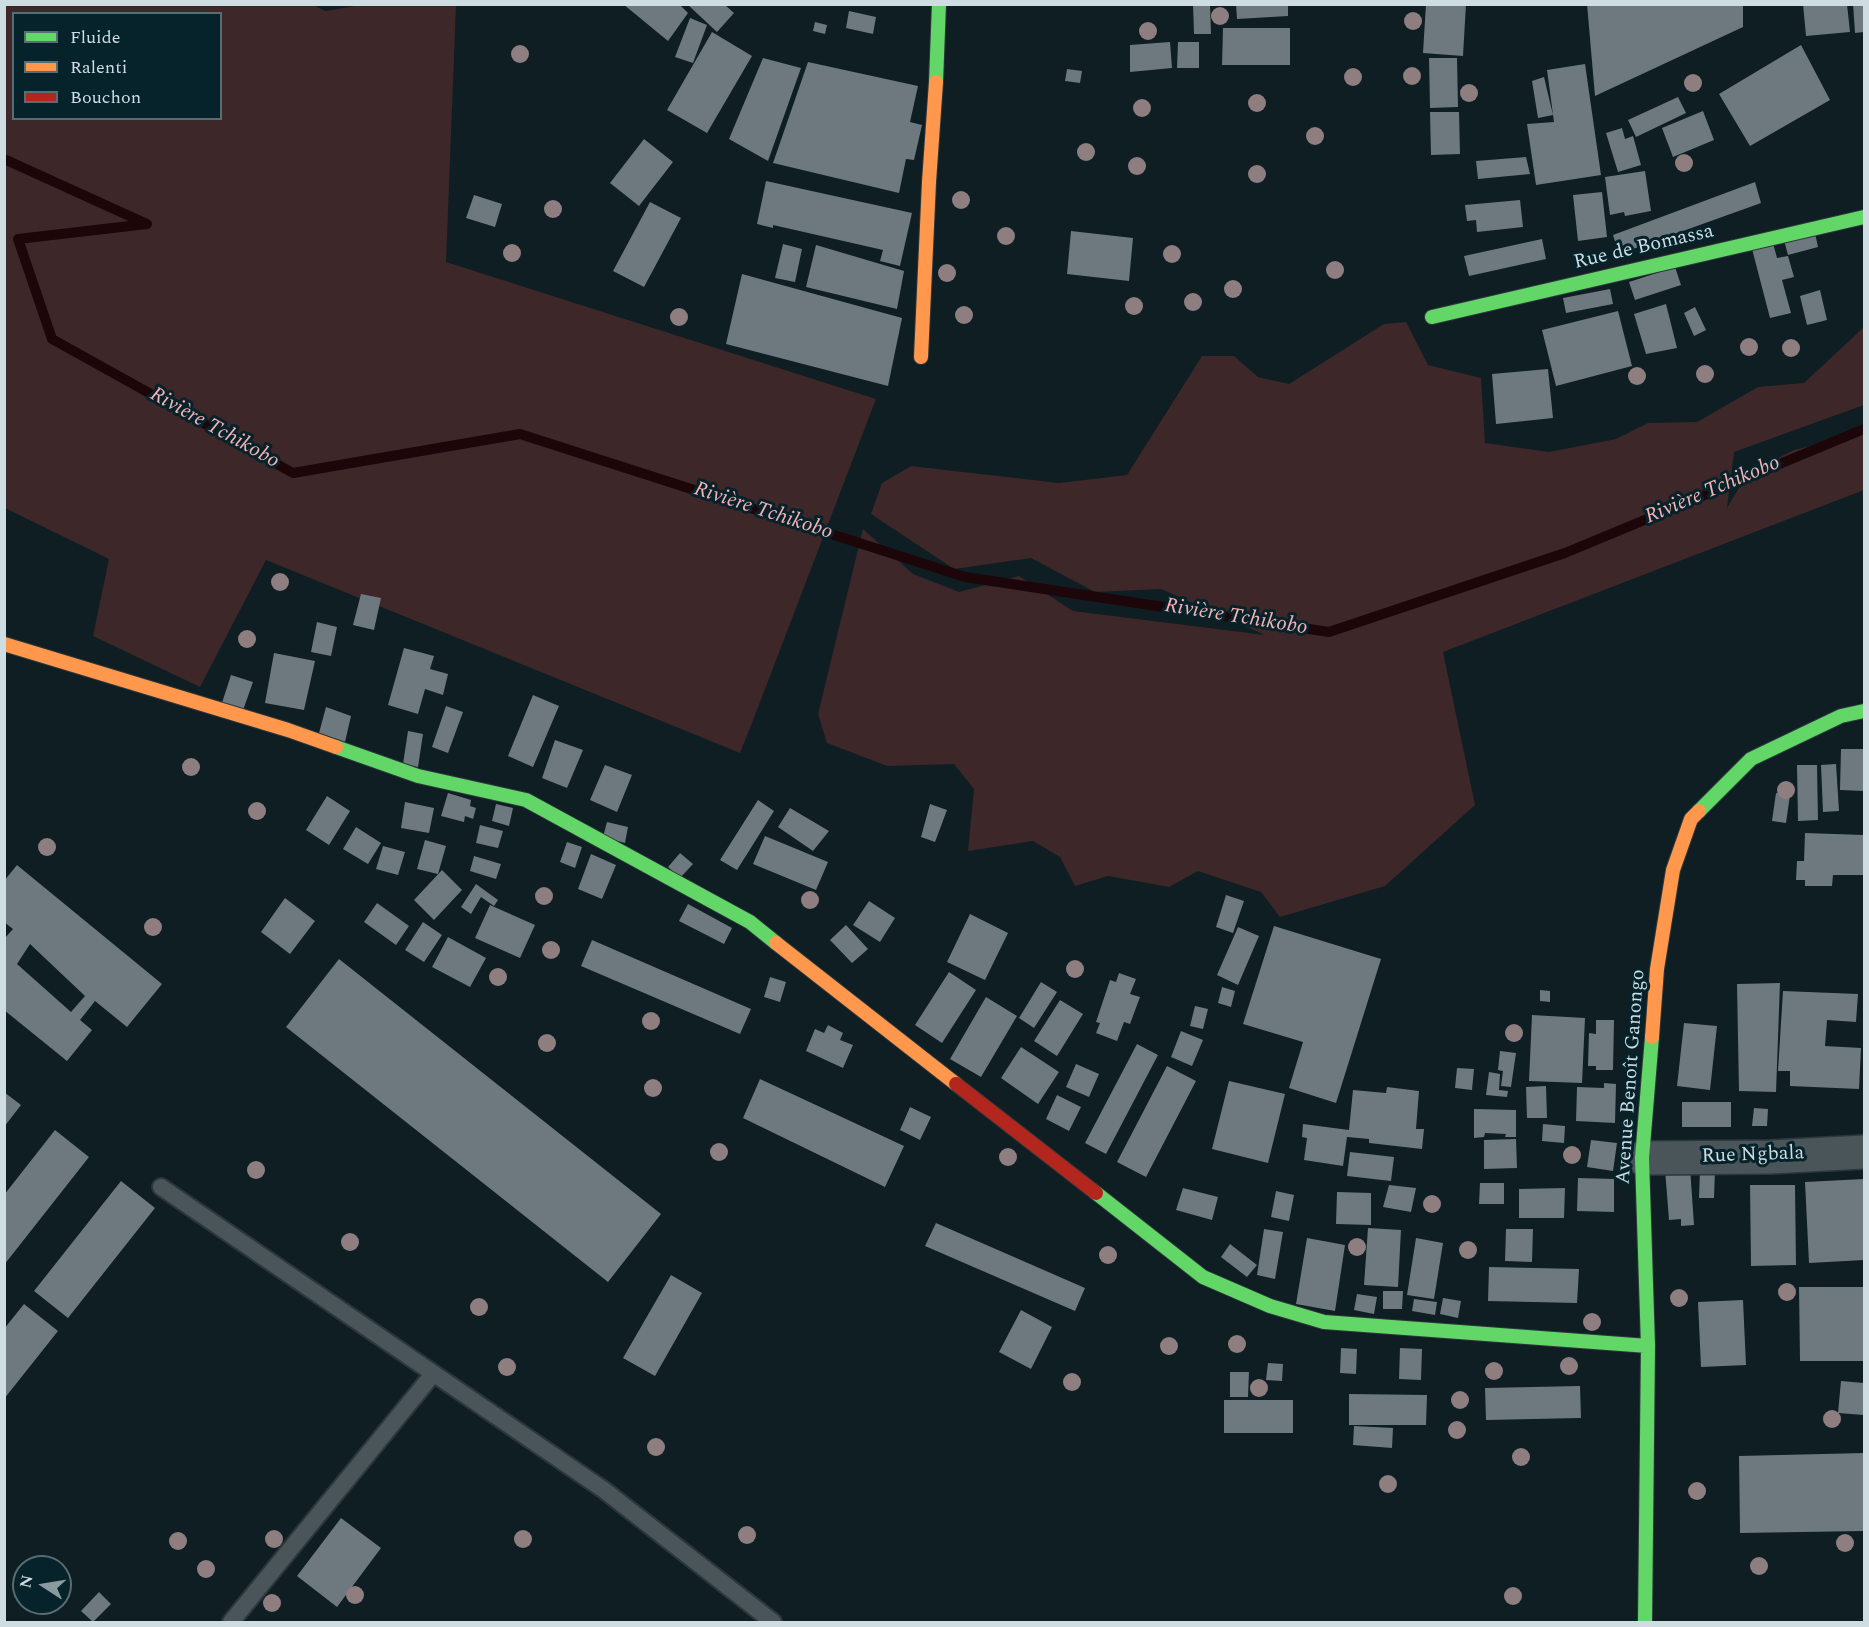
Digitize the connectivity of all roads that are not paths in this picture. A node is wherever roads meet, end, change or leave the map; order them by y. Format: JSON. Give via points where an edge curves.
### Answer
{"nodes":[{"id":1,"x":939,"y":4,"type":"edge"},
{"id":2,"x":1864,"y":217,"type":"edge"},
{"id":3,"x":1432,"y":317,"type":"dead end"},
{"id":4,"x":921,"y":357,"type":"dead end"},
{"id":5,"x":4,"y":644,"type":"edge"},
{"id":6,"x":1864,"y":711,"type":"edge"},
{"id":7,"x":1782,"y":729,"type":"dead end"},
{"id":8,"x":1751,"y":759,"type":"junction"},
{"id":9,"x":1864,"y":1152,"type":"edge"},
{"id":10,"x":1642,"y":1158,"type":"junction"},
{"id":11,"x":161,"y":1187,"type":"dead end"},
{"id":12,"x":1648,"y":1346,"type":"junction"},
{"id":13,"x":433,"y":1374,"type":"junction"},
{"id":14,"x":231,"y":1623,"type":"edge"},
{"id":15,"x":773,"y":1623,"type":"edge"},
{"id":16,"x":1645,"y":1623,"type":"edge"}],
"edges":[{"from":1,"to":4,"type":"street"},
{"from":2,"to":3,"type":"street","name":"Rue de Bomassa"},
{"from":5,"to":12,"type":"street","via":[[288,730],[418,776],[526,800],[750,922],[1203,1277],[1261,1302],[1324,1322]]},
{"from":6,"to":8,"type":"street","name":"Avenue Benoît Ganongo","via":[[1841,716]]},
{"from":7,"to":8,"type":"street"},
{"from":8,"to":10,"type":"street","name":"Avenue Benoît Ganongo","via":[[1691,819],[1673,870],[1657,969]]},
{"from":9,"to":10,"type":"street","name":"Rue Ngbala"},
{"from":10,"to":12,"type":"street","name":"Avenue Benoît Ganongo"},
{"from":11,"to":13,"type":"lane"},
{"from":12,"to":16,"type":"street","name":"Avenue Benoît Ganongo"},
{"from":13,"to":14,"type":"lane"},
{"from":13,"to":15,"type":"lane","via":[[604,1491]]}]}
